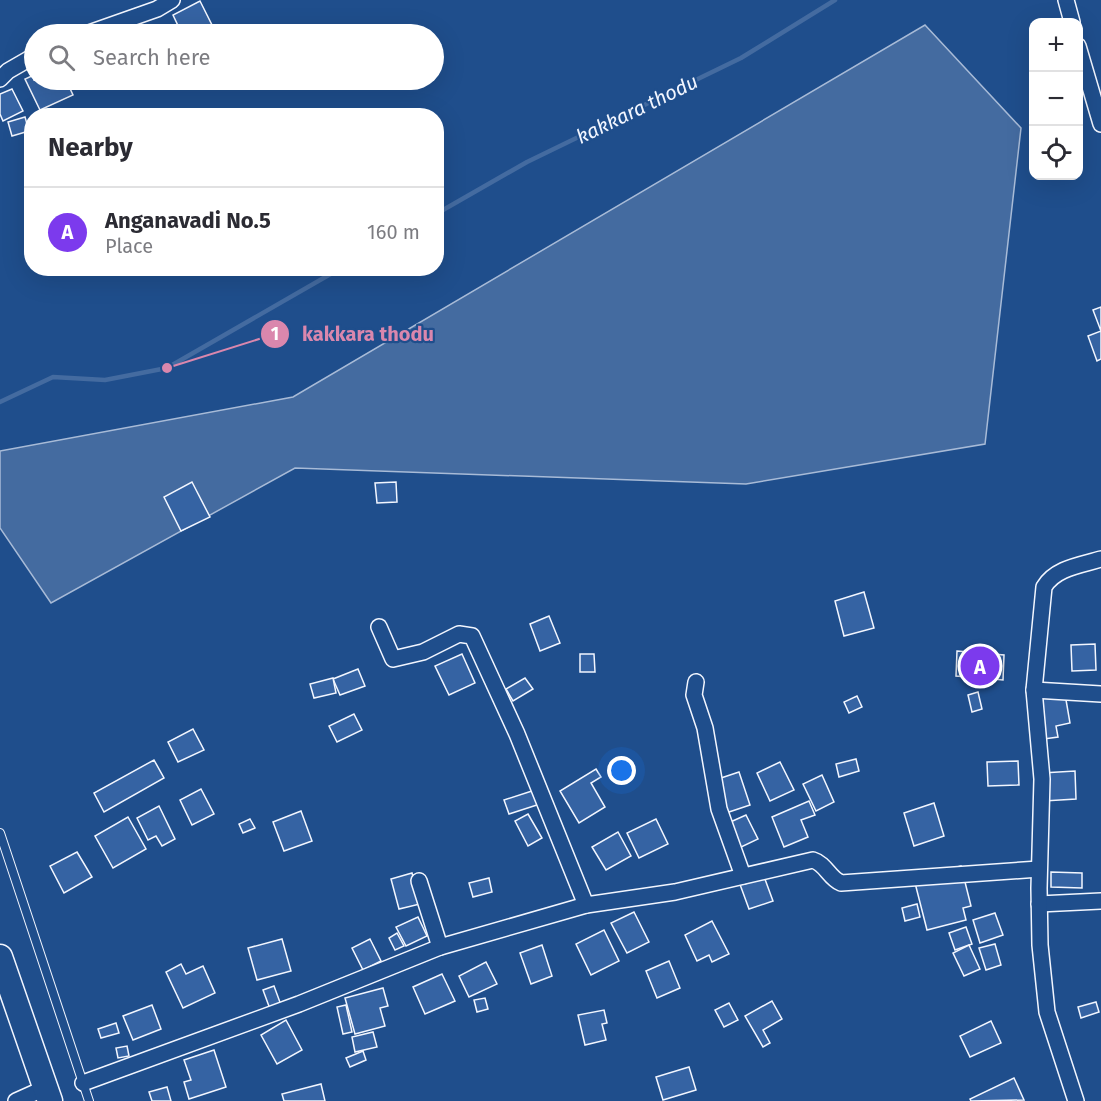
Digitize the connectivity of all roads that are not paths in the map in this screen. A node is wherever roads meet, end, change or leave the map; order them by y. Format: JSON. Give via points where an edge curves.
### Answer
{"nodes":[{"id":1,"x":172,"y":0,"type":"edge"},
{"id":2,"x":1066,"y":0,"type":"edge"},
{"id":3,"x":1071,"y":18,"type":"edge"},
{"id":4,"x":114,"y":24,"type":"edge"},
{"id":5,"x":24,"y":62,"type":"edge"},
{"id":6,"x":1083,"y":63,"type":"edge"},
{"id":7,"x":0,"y":79,"type":"edge"},
{"id":8,"x":1101,"y":124,"type":"edge"},
{"id":9,"x":1101,"y":559,"type":"edge"},
{"id":10,"x":379,"y":627,"type":"dead end"},
{"id":11,"x":696,"y":682,"type":"dead end"},
{"id":12,"x":1034,"y":690,"type":"junction"},
{"id":13,"x":1101,"y":694,"type":"edge"},
{"id":14,"x":0,"y":833,"type":"edge"},
{"id":15,"x":1040,"y":869,"type":"junction"},
{"id":16,"x":743,"y":876,"type":"junction"},
{"id":17,"x":419,"y":881,"type":"dead end"},
{"id":18,"x":1101,"y":901,"type":"edge"},
{"id":19,"x":1039,"y":904,"type":"junction"},
{"id":20,"x":586,"y":905,"type":"junction"},
{"id":21,"x":441,"y":947,"type":"junction"},
{"id":22,"x":0,"y":957,"type":"edge"},
{"id":23,"x":83,"y":1083,"type":"junction"},
{"id":24,"x":48,"y":1094,"type":"edge"},
{"id":25,"x":16,"y":1101,"type":"edge"},
{"id":26,"x":89,"y":1101,"type":"edge"},
{"id":27,"x":1076,"y":1101,"type":"edge"}],
"edges":[{"from":1,"to":4,"type":"street"},
{"from":2,"to":3,"type":"street"},
{"from":5,"to":7,"type":"street"},
{"from":6,"to":8,"type":"street"},
{"from":9,"to":12,"type":"street","via":[[1056,573],[1044,587]]},
{"from":10,"to":20,"type":"street","via":[[393,659],[423,652],[459,634],[472,636],[517,734]]},
{"from":11,"to":16,"type":"street","via":[[694,695],[705,728],[719,809]]},
{"from":12,"to":13,"type":"street"},
{"from":12,"to":15,"type":"street","via":[[1042,779]]},
{"from":14,"to":23,"type":"lane"},
{"from":15,"to":16,"type":"street","via":[[841,883],[813,860]]},
{"from":15,"to":19,"type":"street"},
{"from":16,"to":20,"type":"street","via":[[675,892]]},
{"from":17,"to":21,"type":"street"},
{"from":18,"to":19,"type":"street"},
{"from":19,"to":27,"type":"street","via":[[1047,1012]]},
{"from":20,"to":21,"type":"street"},
{"from":21,"to":23,"type":"street"},
{"from":22,"to":24,"type":"highway"},
{"from":23,"to":26,"type":"lane"},
{"from":24,"to":25,"type":"street"}]}
